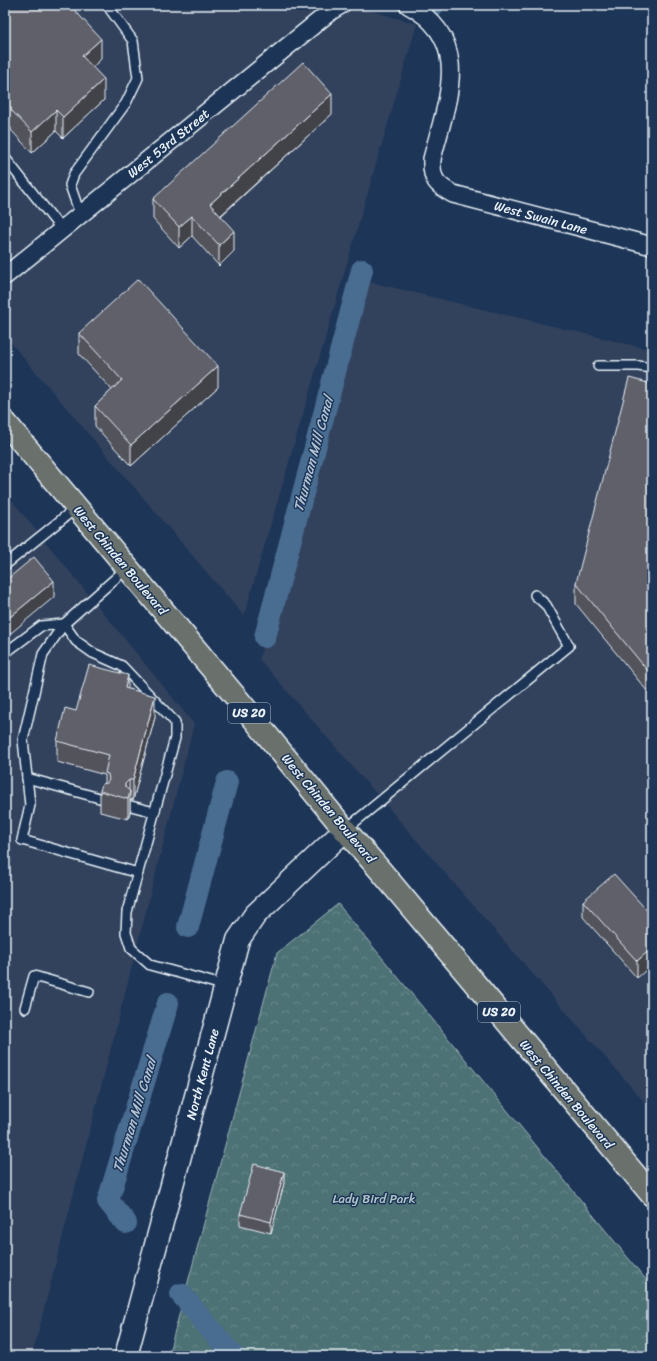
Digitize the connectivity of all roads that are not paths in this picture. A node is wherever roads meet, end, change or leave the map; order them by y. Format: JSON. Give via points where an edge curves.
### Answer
{"nodes":[{"id":1,"x":107,"y":5,"type":"edge"},
{"id":2,"x":408,"y":5,"type":"edge"},
{"id":3,"x":336,"y":8,"type":"edge"},
{"id":4,"x":5,"y":158,"type":"edge"},
{"id":5,"x":80,"y":214,"type":"junction"},
{"id":6,"x":62,"y":230,"type":"junction"},
{"id":7,"x":652,"y":246,"type":"edge"},
{"id":8,"x":5,"y":276,"type":"edge"},
{"id":9,"x":598,"y":366,"type":"dead end"},
{"id":10,"x":652,"y":368,"type":"edge"},
{"id":11,"x":5,"y":422,"type":"edge"},
{"id":12,"x":77,"y":507,"type":"junction"},
{"id":13,"x":5,"y":565,"type":"edge"},
{"id":14,"x":127,"y":568,"type":"junction"},
{"id":15,"x":535,"y":595,"type":"dead end"},
{"id":16,"x":64,"y":624,"type":"junction"},
{"id":17,"x":5,"y":653,"type":"edge"},
{"id":18,"x":27,"y":778,"type":"junction"},
{"id":19,"x":103,"y":799,"type":"edge"},
{"id":20,"x":132,"y":806,"type":"dead end"},
{"id":21,"x":154,"y":812,"type":"junction"},
{"id":22,"x":345,"y":830,"type":"junction"},
{"id":23,"x":138,"y":873,"type":"junction"},
{"id":24,"x":226,"y":986,"type":"junction"},
{"id":25,"x":89,"y":992,"type":"dead end"},
{"id":26,"x":25,"y":1008,"type":"dead end"},
{"id":27,"x":652,"y":1195,"type":"edge"},
{"id":28,"x":126,"y":1356,"type":"edge"}],
"edges":[{"from":1,"to":5,"type":"lane","via":[[133,41],[138,78],[126,103],[74,174],[70,185]]},
{"from":2,"to":7,"type":"street","name":"West Swain Lane","via":[[420,11],[432,23],[443,38],[449,54],[450,88],[431,170],[434,180],[441,188],[453,194]]},
{"from":3,"to":5,"type":"street","name":"West 53rd Street"},
{"from":4,"to":6,"type":"lane"},
{"from":5,"to":6,"type":"street","name":"West 53rd Street"},
{"from":6,"to":8,"type":"street","name":"West 53rd Street"},
{"from":9,"to":10,"type":"lane"},
{"from":11,"to":12,"type":"main road","name":"West Chinden Boulevard","number":"US 20"},
{"from":12,"to":13,"type":"lane"},
{"from":12,"to":14,"type":"main road","name":"West Chinden Boulevard","number":"US 20"},
{"from":14,"to":16,"type":"lane"},
{"from":14,"to":22,"type":"main road","name":"West Chinden Boulevard","number":"US 20"},
{"from":15,"to":22,"type":"lane","via":[[546,605],[569,646]]},
{"from":16,"to":17,"type":"lane","via":[[41,626]]},
{"from":16,"to":18,"type":"lane","via":[[43,654],[23,740]]},
{"from":16,"to":21,"type":"lane","via":[[76,641],[93,653],[122,666],[175,722],[174,738]]},
{"from":18,"to":19,"type":"lane"},
{"from":18,"to":23,"type":"lane","via":[[30,804],[22,840]]},
{"from":20,"to":21,"type":"lane"},
{"from":21,"to":23,"type":"lane"},
{"from":22,"to":24,"type":"street","name":"North Kent Lane","via":[[255,915],[238,940]]},
{"from":22,"to":27,"type":"main road","name":"West Chinden Boulevard","number":"US 20"},
{"from":23,"to":24,"type":"lane","via":[[127,912],[126,933],[131,948],[150,965]]},
{"from":24,"to":28,"type":"street","name":"North Kent Lane"},
{"from":25,"to":26,"type":"lane","via":[[34,976]]}]}
